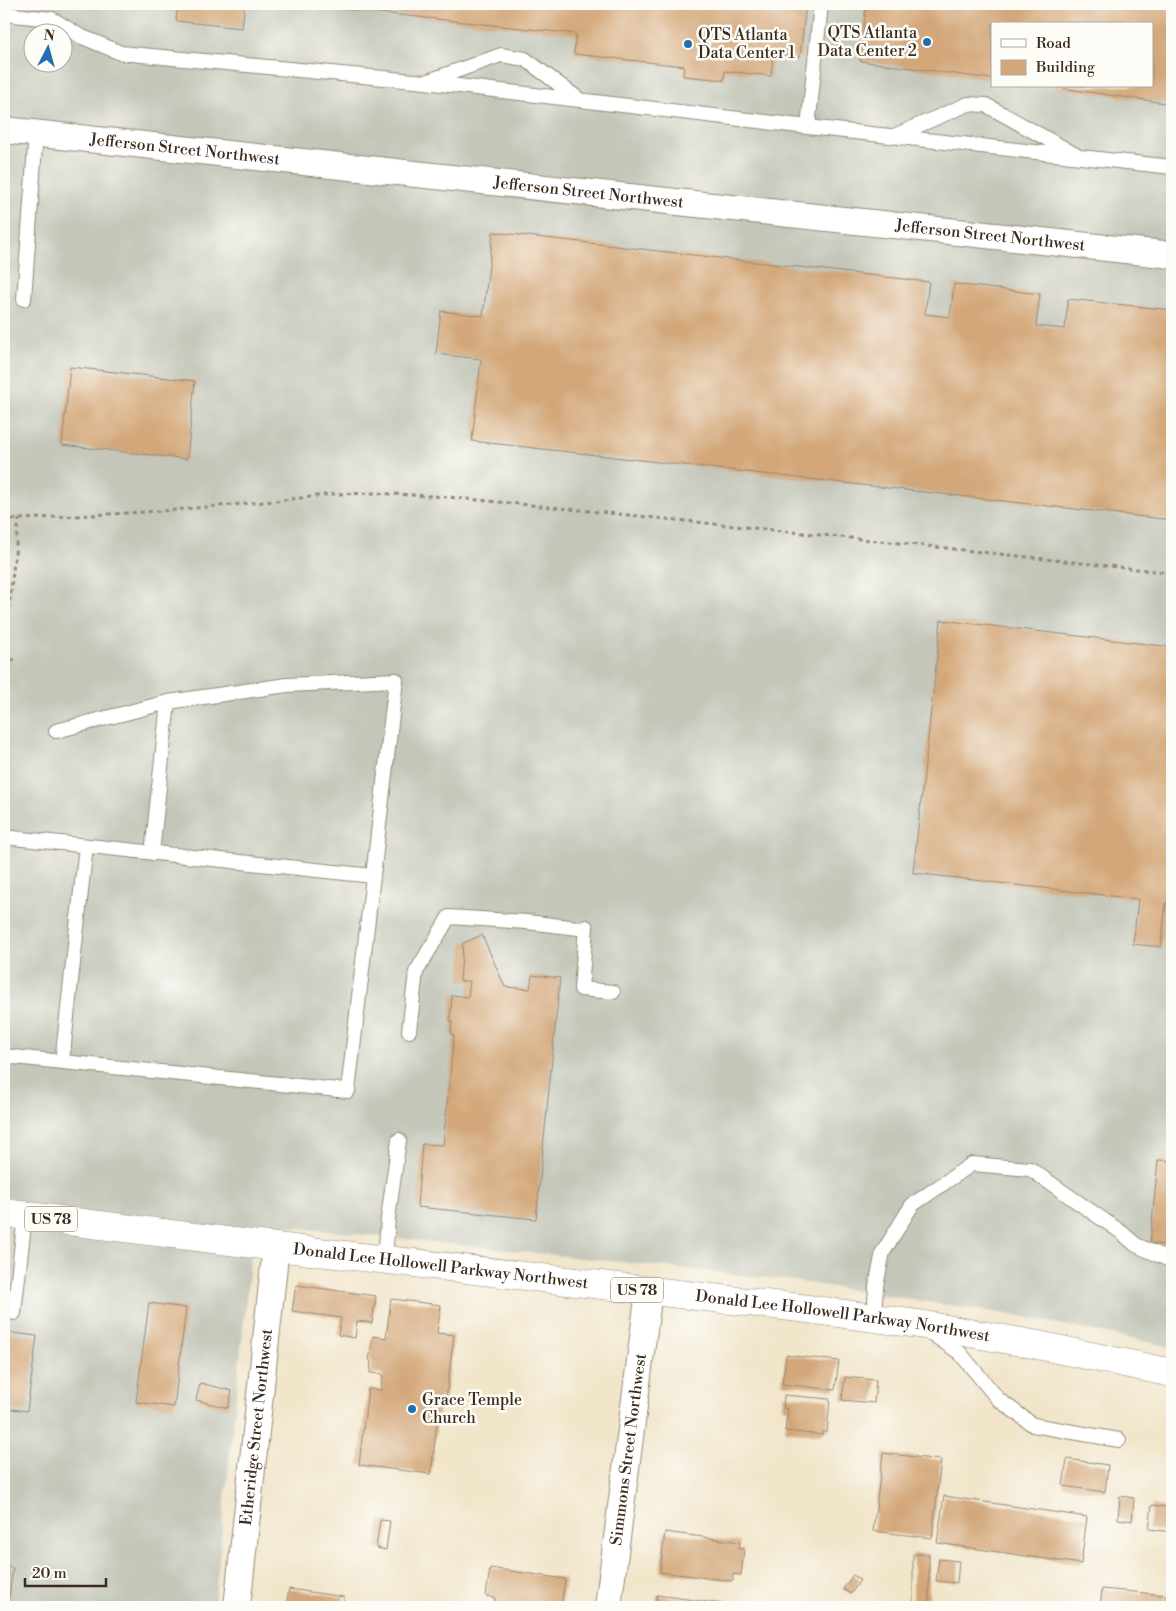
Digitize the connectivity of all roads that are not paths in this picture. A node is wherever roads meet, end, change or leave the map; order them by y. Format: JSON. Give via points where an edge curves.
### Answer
{"nodes":[{"id":1,"x":821,"y":4,"type":"edge"},
{"id":2,"x":4,"y":14,"type":"edge"},
{"id":3,"x":425,"y":82,"type":"junction"},
{"id":4,"x":582,"y":102,"type":"junction"},
{"id":5,"x":808,"y":127,"type":"junction"},
{"id":6,"x":4,"y":130,"type":"edge"},
{"id":7,"x":36,"y":133,"type":"junction"},
{"id":8,"x":893,"y":136,"type":"junction"},
{"id":9,"x":1081,"y":158,"type":"junction"},
{"id":10,"x":1172,"y":167,"type":"edge"},
{"id":11,"x":1172,"y":255,"type":"edge"},
{"id":12,"x":24,"y":299,"type":"dead end"},
{"id":13,"x":168,"y":702,"type":"junction"},
{"id":14,"x":56,"y":731,"type":"dead end"},
{"id":15,"x":4,"y":837,"type":"edge"},
{"id":16,"x":86,"y":846,"type":"junction"},
{"id":17,"x":152,"y":853,"type":"junction"},
{"id":18,"x":373,"y":876,"type":"junction"},
{"id":19,"x":613,"y":992,"type":"dead end"},
{"id":20,"x":409,"y":1031,"type":"dead end"},
{"id":21,"x":4,"y":1056,"type":"edge"},
{"id":22,"x":62,"y":1062,"type":"junction"},
{"id":23,"x":399,"y":1140,"type":"dead end"},
{"id":24,"x":14,"y":1214,"type":"edge"},
{"id":25,"x":276,"y":1247,"type":"junction"},
{"id":26,"x":385,"y":1260,"type":"junction"},
{"id":27,"x":1172,"y":1261,"type":"edge"},
{"id":28,"x":649,"y":1292,"type":"junction"},
{"id":29,"x":14,"y":1313,"type":"dead end"},
{"id":30,"x":874,"y":1318,"type":"junction"},
{"id":31,"x":918,"y":1324,"type":"junction"},
{"id":32,"x":1172,"y":1373,"type":"edge"},
{"id":33,"x":1119,"y":1440,"type":"dead end"},
{"id":34,"x":237,"y":1607,"type":"edge"},
{"id":35,"x":608,"y":1607,"type":"edge"}],
"edges":[{"from":1,"to":5,"type":"lane"},
{"from":2,"to":3,"type":"lane","via":[[52,19],[80,36],[121,53]]},
{"from":3,"to":4,"type":"lane"},
{"from":3,"to":4,"type":"lane","via":[[501,55],[525,59]]},
{"from":4,"to":5,"type":"lane"},
{"from":5,"to":8,"type":"lane"},
{"from":6,"to":7,"type":"street","name":"Jefferson Street Northwest"},
{"from":7,"to":11,"type":"street","name":"Jefferson Street Northwest"},
{"from":7,"to":12,"type":"lane"},
{"from":8,"to":9,"type":"lane"},
{"from":8,"to":9,"type":"lane","via":[[968,104],[986,105]]},
{"from":9,"to":10,"type":"lane"},
{"from":13,"to":14,"type":"lane"},
{"from":13,"to":17,"type":"lane"},
{"from":13,"to":18,"type":"lane","via":[[287,685],[396,680]]},
{"from":15,"to":16,"type":"lane"},
{"from":16,"to":17,"type":"lane"},
{"from":16,"to":22,"type":"lane"},
{"from":17,"to":18,"type":"lane"},
{"from":18,"to":22,"type":"lane","via":[[348,1091]]},
{"from":19,"to":20,"type":"lane","via":[[580,989],[582,927],[449,917],[416,972]]},
{"from":21,"to":22,"type":"lane"},
{"from":23,"to":26,"type":"lane"},
{"from":24,"to":25,"type":"main road","name":"Donald Lee Hollowell Parkway Northwest","number":"US 78"},
{"from":24,"to":29,"type":"lane"},
{"from":25,"to":26,"type":"main road","name":"Donald Lee Hollowell Parkway Northwest","number":"US 78"},
{"from":25,"to":34,"type":"street","name":"Etheridge Street Northwest"},
{"from":26,"to":28,"type":"main road","name":"Donald Lee Hollowell Parkway Northwest","number":"US 78"},
{"from":27,"to":30,"type":"lane","via":[[1136,1245],[1030,1169],[972,1164],[912,1204],[883,1252]]},
{"from":28,"to":30,"type":"main road","name":"Donald Lee Hollowell Parkway Northwest","number":"US 78"},
{"from":28,"to":35,"type":"street","name":"Simmons Street Northwest"},
{"from":30,"to":31,"type":"main road","name":"Donald Lee Hollowell Parkway Northwest","number":"US 78"},
{"from":31,"to":32,"type":"main road","name":"Donald Lee Hollowell Parkway Northwest","number":"US 78"},
{"from":31,"to":33,"type":"lane","via":[[960,1353],[998,1399],[1033,1425]]}]}
